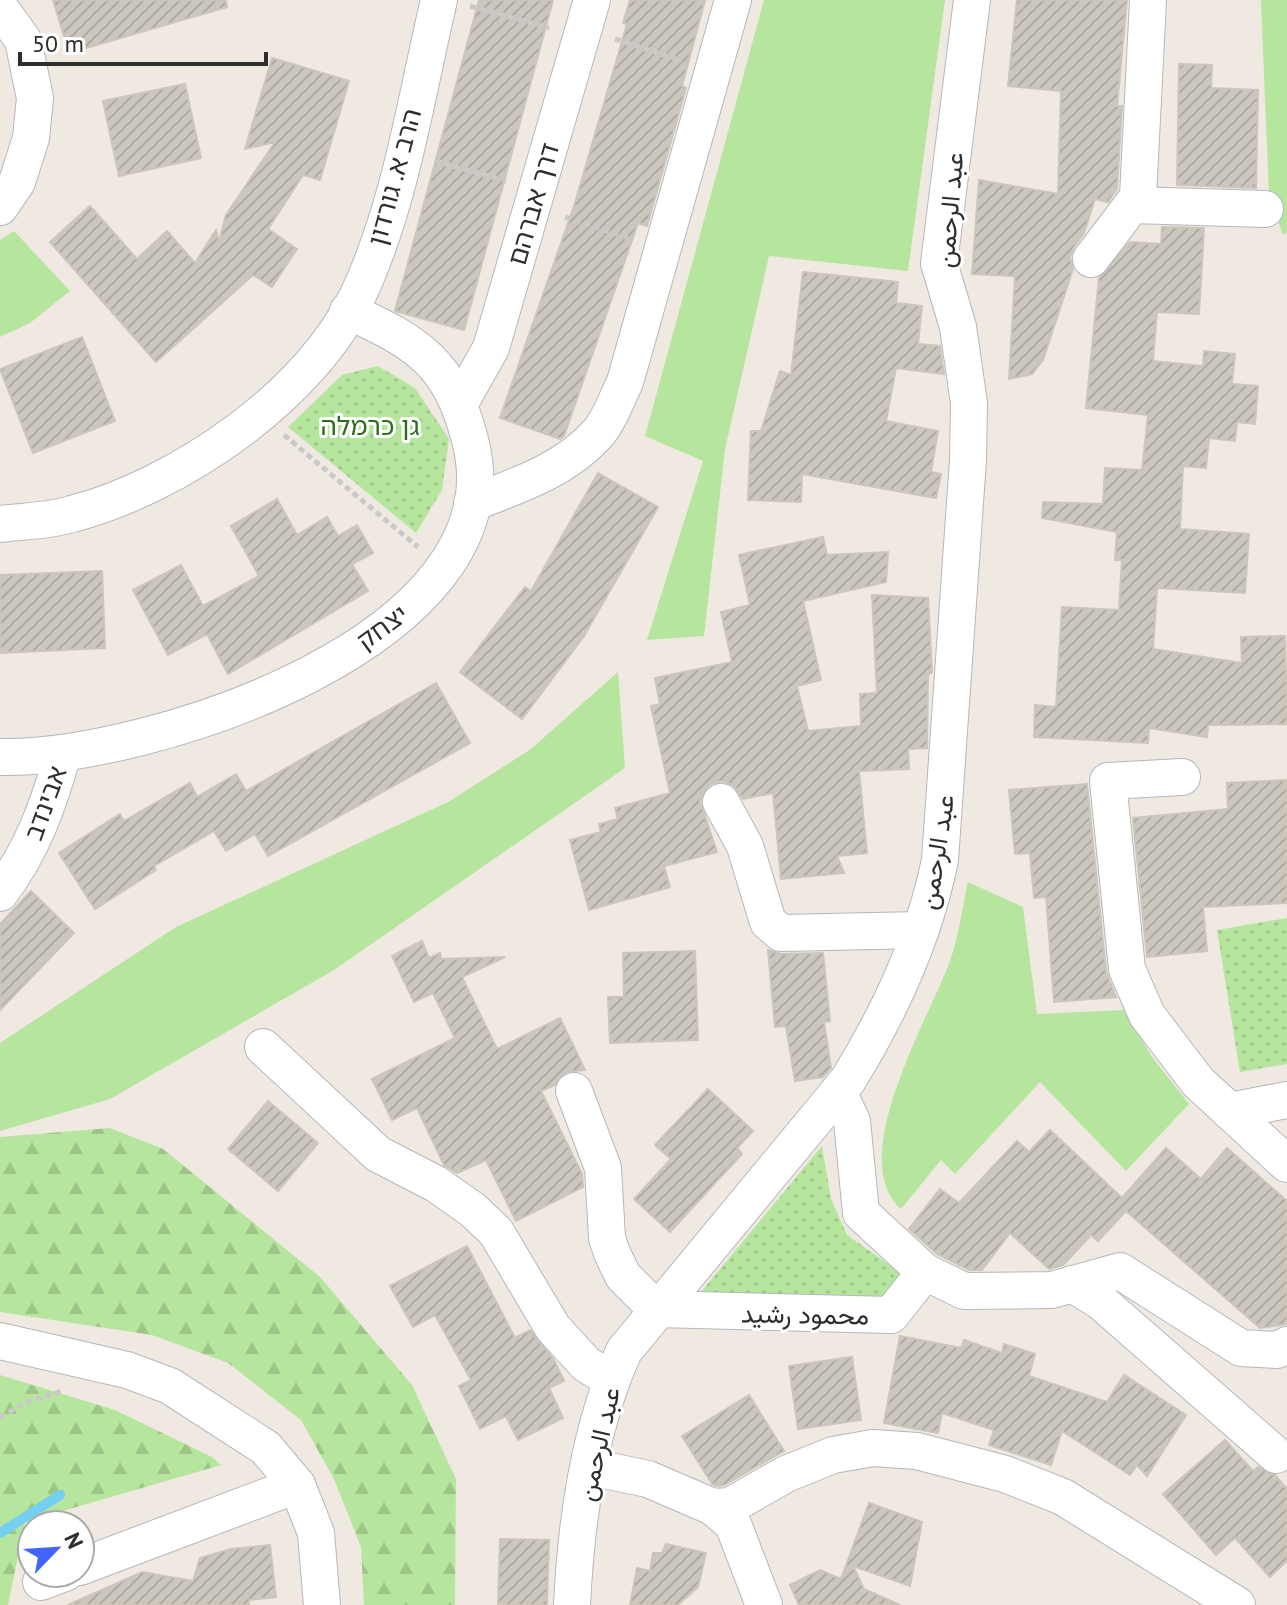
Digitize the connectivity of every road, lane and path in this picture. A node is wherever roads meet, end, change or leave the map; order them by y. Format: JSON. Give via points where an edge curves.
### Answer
{"nodes":[{"id":1,"x":733,"y":0,"type":"edge"},
{"id":2,"x":972,"y":0,"type":"edge"},
{"id":3,"x":1148,"y":0,"type":"edge"},
{"id":4,"x":450,"y":2,"type":"edge"},
{"id":5,"x":0,"y":8,"type":"edge"},
{"id":6,"x":586,"y":21,"type":"edge"},
{"id":7,"x":713,"y":71,"type":"junction"},
{"id":8,"x":403,"y":152,"type":"junction"},
{"id":9,"x":535,"y":198,"type":"junction"},
{"id":10,"x":1132,"y":205,"type":"junction"},
{"id":11,"x":0,"y":207,"type":"edge"},
{"id":12,"x":1265,"y":209,"type":"dead end"},
{"id":13,"x":663,"y":249,"type":"junction"},
{"id":14,"x":1091,"y":259,"type":"dead end"},
{"id":15,"x":348,"y":311,"type":"junction"},
{"id":16,"x":460,"y":403,"type":"junction"},
{"id":17,"x":259,"y":414,"type":"junction"},
{"id":18,"x":472,"y":503,"type":"junction"},
{"id":19,"x":0,"y":524,"type":"edge"},
{"id":20,"x":444,"y":569,"type":"junction"},
{"id":21,"x":63,"y":753,"type":"junction"},
{"id":22,"x":0,"y":757,"type":"edge"},
{"id":23,"x":1182,"y":777,"type":"dead end"},
{"id":24,"x":721,"y":802,"type":"dead end"},
{"id":25,"x":0,"y":893,"type":"edge"},
{"id":26,"x":921,"y":930,"type":"junction"},
{"id":27,"x":263,"y":1047,"type":"dead end"},
{"id":28,"x":574,"y":1091,"type":"dead end"},
{"id":29,"x":838,"y":1092,"type":"junction"},
{"id":30,"x":1287,"y":1100,"type":"edge"},
{"id":31,"x":1229,"y":1111,"type":"junction"},
{"id":32,"x":1287,"y":1164,"type":"edge"},
{"id":33,"x":925,"y":1272,"type":"junction"},
{"id":34,"x":1072,"y":1284,"type":"junction"},
{"id":35,"x":656,"y":1309,"type":"junction"},
{"id":36,"x":0,"y":1341,"type":"edge"},
{"id":37,"x":1287,"y":1345,"type":"edge"},
{"id":38,"x":611,"y":1380,"type":"junction"},
{"id":39,"x":1276,"y":1455,"type":"dead end"},
{"id":40,"x":590,"y":1467,"type":"junction"},
{"id":41,"x":297,"y":1485,"type":"junction"},
{"id":42,"x":713,"y":1507,"type":"junction"},
{"id":43,"x":96,"y":1561,"type":"edge"},
{"id":44,"x":322,"y":1605,"type":"edge"},
{"id":45,"x":572,"y":1605,"type":"edge"},
{"id":46,"x":764,"y":1605,"type":"edge"},
{"id":47,"x":1237,"y":1605,"type":"edge"}],
"edges":[{"from":1,"to":7,"type":"street"},
{"from":2,"to":26,"type":"street","name":"عبد الرحمن","via":[[939,263],[967,368],[968,460],[940,860]]},
{"from":3,"to":10,"type":"street","via":[[1138,197]]},
{"from":4,"to":6,"type":"path"},
{"from":4,"to":8,"type":"street","name":"הרב א. גורדון"},
{"from":5,"to":11,"type":"street","via":[[23,40],[35,98],[22,167]]},
{"from":6,"to":7,"type":"path"},
{"from":6,"to":9,"type":"street","name":"דרך אברהם"},
{"from":7,"to":13,"type":"street"},
{"from":8,"to":9,"type":"path"},
{"from":8,"to":15,"type":"street","name":"הרב א. גורדון","via":[[392,206]]},
{"from":9,"to":13,"type":"path"},
{"from":9,"to":16,"type":"street","name":"דרך אברהם","via":[[491,348]]},
{"from":10,"to":12,"type":"street"},
{"from":10,"to":14,"type":"street"},
{"from":13,"to":18,"type":"street","via":[[625,382],[600,431],[571,458],[537,478]]},
{"from":15,"to":16,"type":"street","name":"יצחק","via":[[403,336],[437,366]]},
{"from":15,"to":17,"type":"street","name":"הרב א. גורדון","via":[[317,358]]},
{"from":16,"to":18,"type":"street","name":"יצחק","via":[[474,453]]},
{"from":17,"to":19,"type":"street","name":"הרב א. גורדון","via":[[200,457],[129,494],[71,515]]},
{"from":17,"to":20,"type":"path"},
{"from":18,"to":20,"type":"street","name":"יצחק"},
{"from":20,"to":21,"type":"street","name":"יצחק","via":[[424,596],[317,670],[172,731]]},
{"from":21,"to":22,"type":"street","name":"יצחק"},
{"from":21,"to":25,"type":"street","name":"אבינדב","via":[[46,814]]},
{"from":23,"to":31,"type":"street","via":[[1108,781],[1127,969],[1147,1015],[1198,1082]]},
{"from":24,"to":26,"type":"street","via":[[745,846],[768,922],[781,933]]},
{"from":26,"to":29,"type":"street","name":"عبد الرحمن","via":[[878,1033]]},
{"from":27,"to":38,"type":"street","via":[[378,1154],[436,1184],[485,1221],[553,1328],[586,1364]]},
{"from":28,"to":35,"type":"street","via":[[603,1168],[612,1253],[623,1276]]},
{"from":29,"to":33,"type":"street","via":[[852,1121],[861,1213]]},
{"from":29,"to":35,"type":"street","name":"عبد الرحمن"},
{"from":30,"to":31,"type":"street"},
{"from":31,"to":32,"type":"street"},
{"from":33,"to":34,"type":"street","via":[[964,1291],[1052,1290]]},
{"from":33,"to":35,"type":"street","name":"محمود رشيد","via":[[891,1315]]},
{"from":34,"to":37,"type":"street","via":[[1120,1271],[1241,1348],[1277,1350]]},
{"from":34,"to":39,"type":"street","via":[[1100,1301]]},
{"from":35,"to":38,"type":"street","name":"عبد الرحمن","via":[[624,1351]]},
{"from":36,"to":41,"type":"street","via":[[127,1370],[170,1386],[266,1448]]},
{"from":38,"to":40,"type":"street","name":"عبد الرحمن","via":[[603,1396]]},
{"from":40,"to":42,"type":"street","via":[[648,1479]]},
{"from":40,"to":45,"type":"street","name":"عبد الرحمن"},
{"from":41,"to":43,"type":"street"},
{"from":41,"to":44,"type":"street","via":[[316,1533]]},
{"from":42,"to":46,"type":"street","via":[[733,1524]]},
{"from":42,"to":47,"type":"street","via":[[730,1506],[833,1455],[873,1448],[917,1451],[1005,1474],[1063,1497]]}]}
